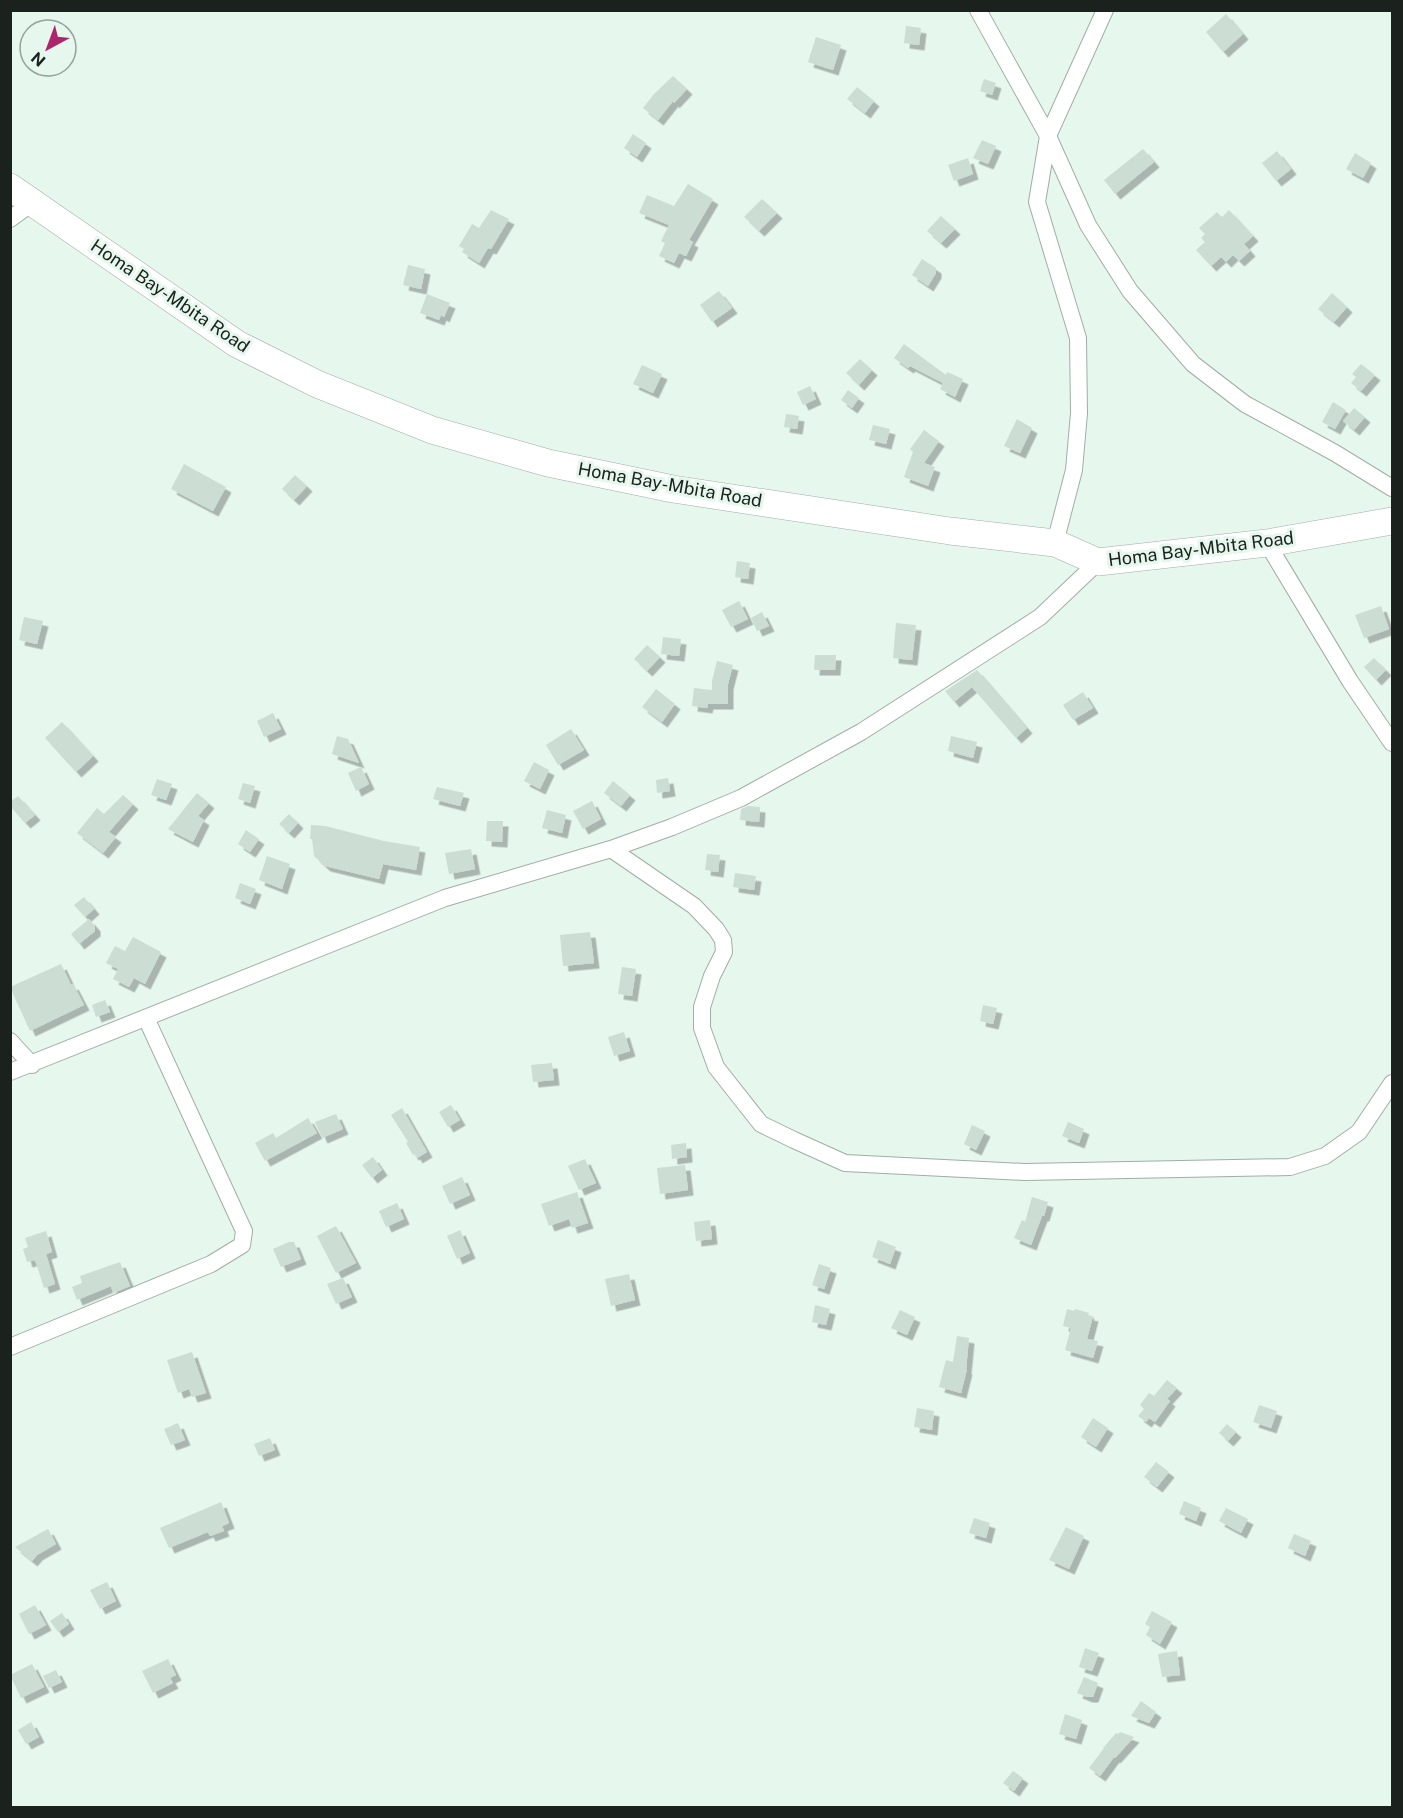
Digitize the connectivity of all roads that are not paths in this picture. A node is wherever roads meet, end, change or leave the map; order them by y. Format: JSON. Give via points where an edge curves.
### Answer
{"nodes":[{"id":1,"x":978,"y":10,"type":"edge"},
{"id":2,"x":1104,"y":10,"type":"edge"},
{"id":3,"x":1048,"y":136,"type":"junction"},
{"id":4,"x":10,"y":187,"type":"edge"},
{"id":5,"x":32,"y":203,"type":"junction"},
{"id":6,"x":10,"y":219,"type":"edge"},
{"id":7,"x":1392,"y":488,"type":"edge"},
{"id":8,"x":1392,"y":522,"type":"edge"},
{"id":9,"x":1054,"y":543,"type":"junction"},
{"id":10,"x":1267,"y":543,"type":"junction"},
{"id":11,"x":1098,"y":562,"type":"junction"},
{"id":12,"x":1392,"y":743,"type":"edge"},
{"id":13,"x":611,"y":849,"type":"junction"},
{"id":14,"x":146,"y":1018,"type":"junction"},
{"id":15,"x":10,"y":1041,"type":"edge"},
{"id":16,"x":32,"y":1065,"type":"junction"},
{"id":17,"x":10,"y":1072,"type":"edge"},
{"id":18,"x":1392,"y":1083,"type":"edge"},
{"id":19,"x":10,"y":1347,"type":"edge"}],
"edges":[{"from":1,"to":3,"type":"street"},
{"from":2,"to":3,"type":"street"},
{"from":3,"to":7,"type":"street","via":[[1088,225],[1130,291],[1193,364],[1245,404]]},
{"from":3,"to":9,"type":"street","via":[[1037,202],[1078,338],[1079,413],[1074,470]]},
{"from":4,"to":5,"type":"highway","name":"Homa Bay-Mbita Road"},
{"from":5,"to":6,"type":"street"},
{"from":5,"to":9,"type":"highway","name":"Homa Bay-Mbita Road","via":[[237,344],[317,384],[432,430],[548,464],[673,489]]},
{"from":8,"to":10,"type":"highway","name":"Homa Bay-Mbita Road"},
{"from":9,"to":11,"type":"highway","name":"Homa Bay-Mbita Road"},
{"from":10,"to":11,"type":"highway","name":"Homa Bay-Mbita Road"},
{"from":10,"to":12,"type":"street"},
{"from":11,"to":13,"type":"street","via":[[1040,617],[861,732],[741,798]]},
{"from":13,"to":14,"type":"street","via":[[445,898]]},
{"from":13,"to":18,"type":"street","via":[[694,906],[723,940],[724,952],[702,1007],[702,1028],[716,1067],[761,1124],[845,1163],[1025,1172],[1290,1167],[1325,1156],[1359,1132]]},
{"from":14,"to":16,"type":"street"},
{"from":14,"to":19,"type":"street","via":[[244,1231],[242,1245],[211,1264]]},
{"from":15,"to":16,"type":"street"},
{"from":16,"to":17,"type":"street"}]}
